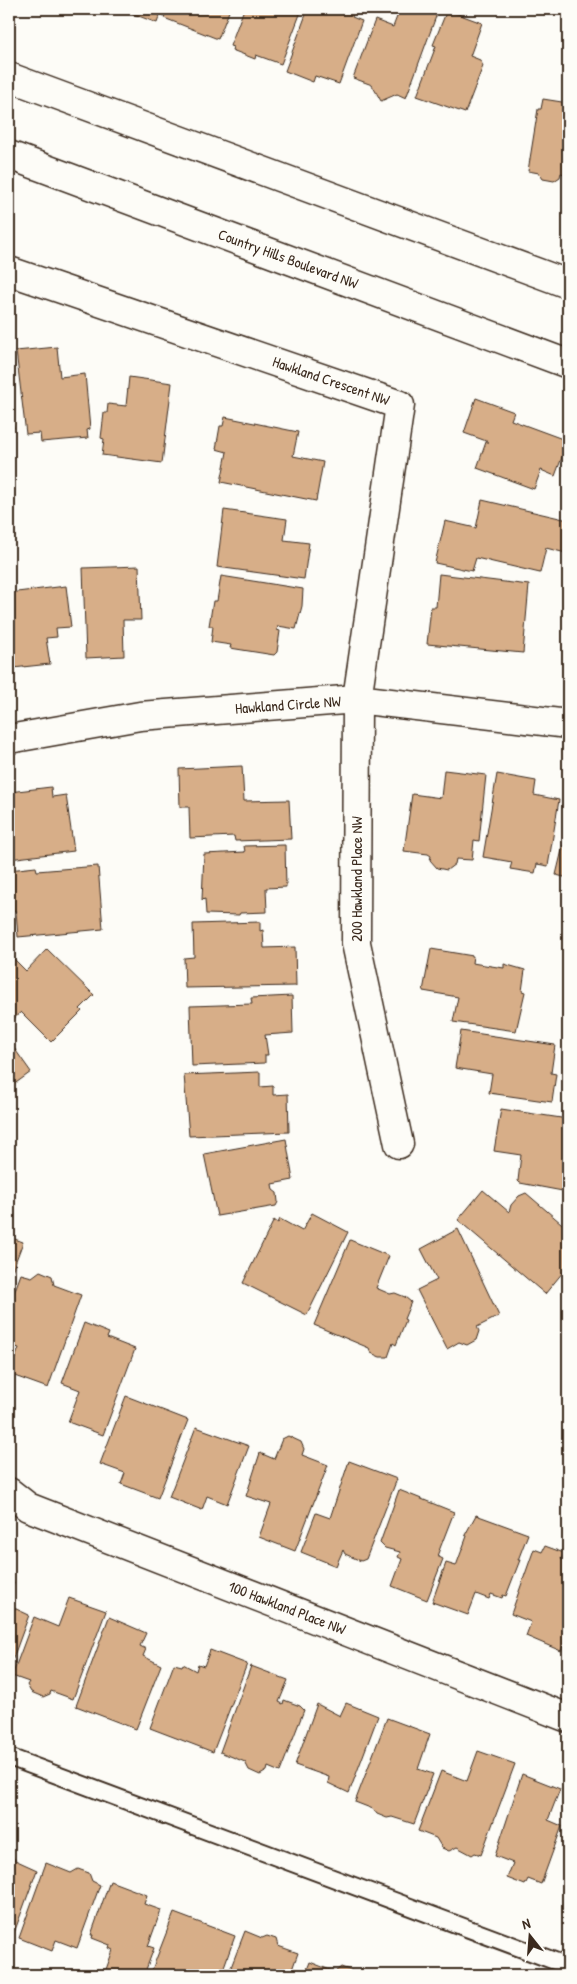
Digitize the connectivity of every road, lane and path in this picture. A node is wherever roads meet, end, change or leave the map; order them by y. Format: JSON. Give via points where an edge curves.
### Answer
{"nodes":[{"id":1,"x":9,"y":77,"type":"edge"},
{"id":2,"x":9,"y":155,"type":"edge"},
{"id":3,"x":9,"y":270,"type":"edge"},
{"id":4,"x":568,"y":284,"type":"edge"},
{"id":5,"x":568,"y":364,"type":"edge"},
{"id":6,"x":357,"y":699,"type":"junction"},
{"id":7,"x":568,"y":724,"type":"edge"},
{"id":8,"x":9,"y":739,"type":"edge"},
{"id":9,"x":399,"y":1144,"type":"dead end"},
{"id":10,"x":9,"y":1492,"type":"edge"},
{"id":11,"x":568,"y":1718,"type":"edge"},
{"id":12,"x":9,"y":1757,"type":"edge"},
{"id":13,"x":568,"y":1966,"type":"edge"}],
"edges":[{"from":1,"to":4,"type":"street"},
{"from":2,"to":5,"type":"street","name":"Country Hills Boulevard NW"},
{"from":3,"to":6,"type":"street","name":"Hawkland Crescent NW","via":[[400,405]]},
{"from":6,"to":7,"type":"street","name":"Hawkland Circle NW"},
{"from":6,"to":8,"type":"street","name":"Hawkland Circle NW","via":[[140,716]]},
{"from":6,"to":9,"type":"street","name":"200 Hawkland Place NW","via":[[356,943]]},
{"from":10,"to":11,"type":"street","name":"100 Hawkland Place NW","via":[[28,1508]]},
{"from":12,"to":13,"type":"lane"}]}
